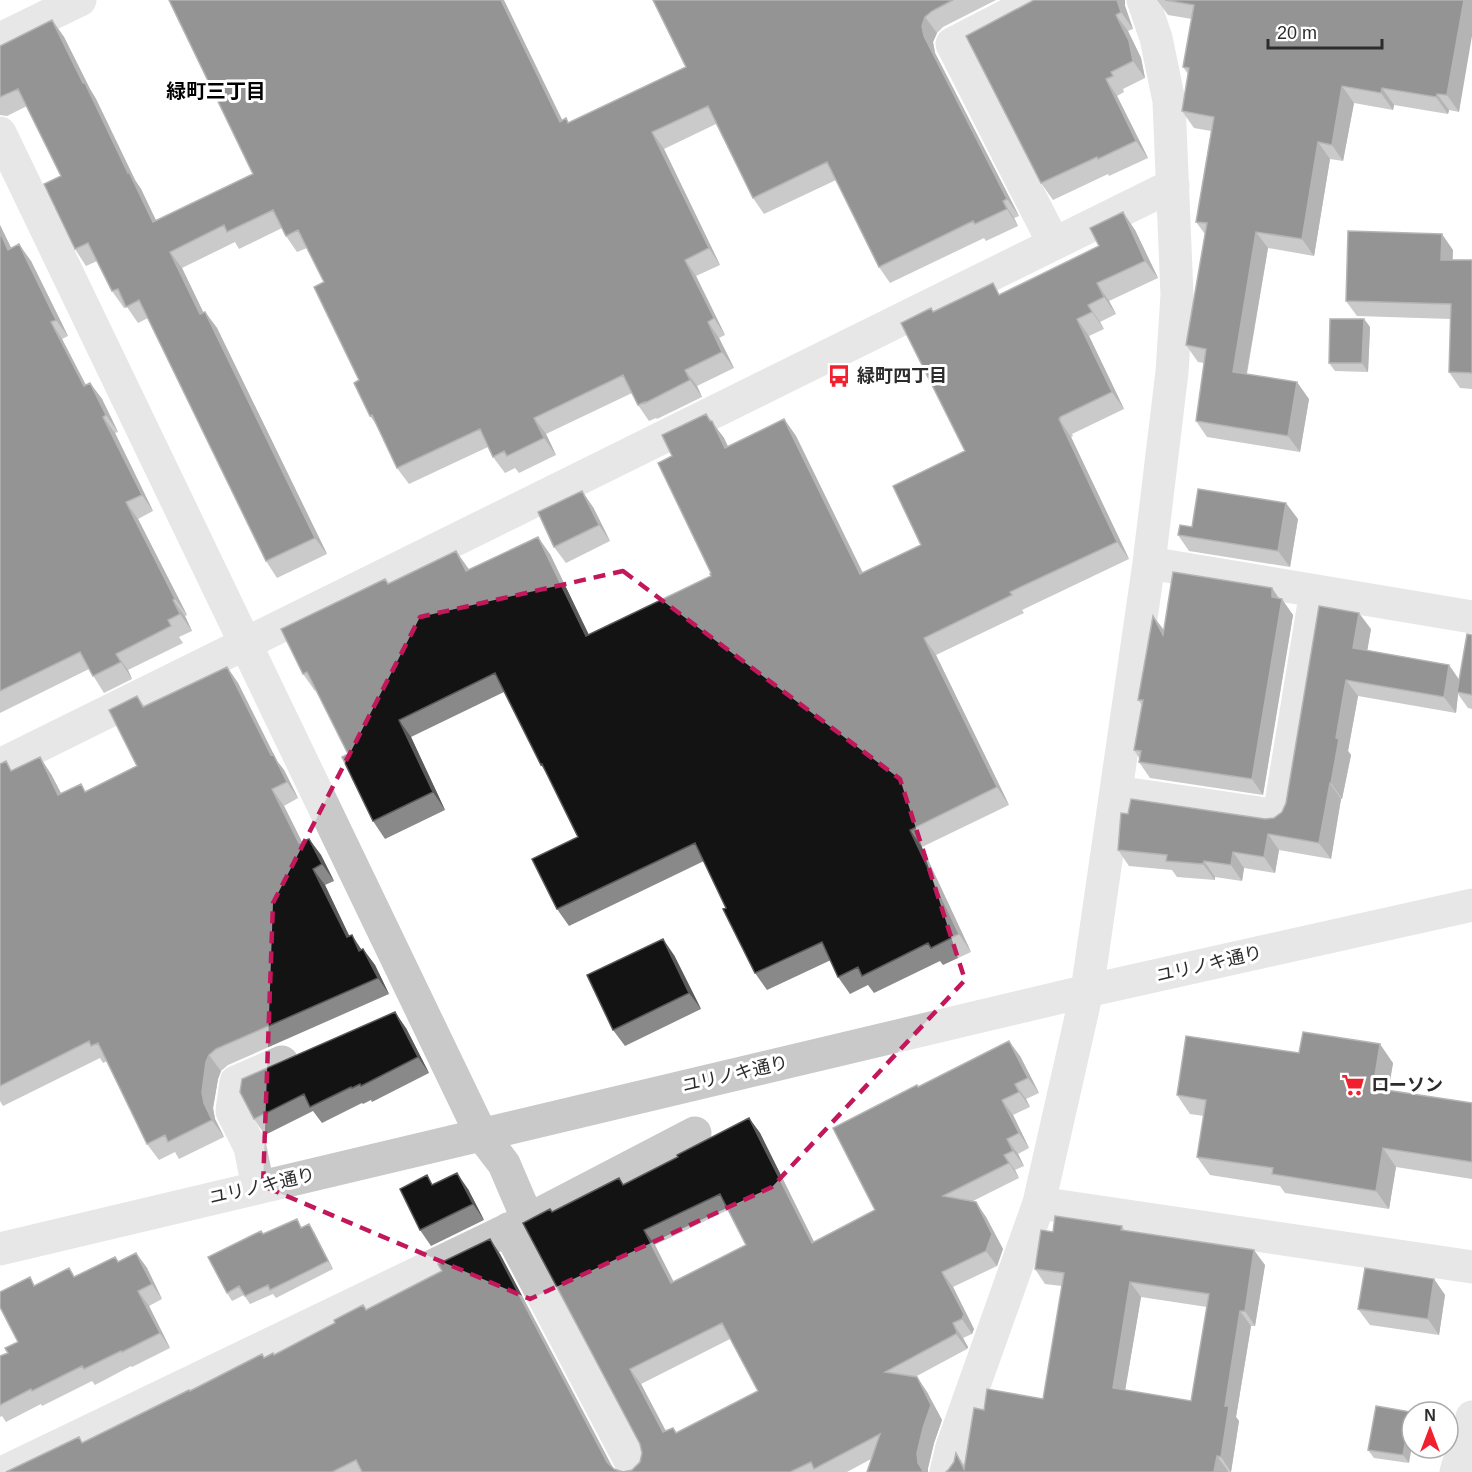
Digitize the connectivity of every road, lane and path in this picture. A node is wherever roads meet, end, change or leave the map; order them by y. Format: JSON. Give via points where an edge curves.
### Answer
{"nodes":[{"id":1,"x":80,"y":0,"type":"edge"},
{"id":2,"x":1036,"y":0,"type":"edge"},
{"id":3,"x":1143,"y":0,"type":"edge"},
{"id":4,"x":0,"y":39,"type":"edge"},
{"id":5,"x":0,"y":133,"type":"edge"},
{"id":6,"x":1173,"y":185,"type":"junction"},
{"id":7,"x":1054,"y":244,"type":"junction"},
{"id":8,"x":1149,"y":564,"type":"junction"},
{"id":9,"x":1316,"y":591,"type":"junction"},
{"id":10,"x":1472,"y":617,"type":"edge"},
{"id":11,"x":246,"y":644,"type":"junction"},
{"id":12,"x":0,"y":765,"type":"edge"},
{"id":13,"x":1116,"y":792,"type":"junction"},
{"id":14,"x":1472,"y":905,"type":"edge"},
{"id":15,"x":1087,"y":991,"type":"junction"},
{"id":16,"x":418,"y":1002,"type":"junction"},
{"id":17,"x":386,"y":1016,"type":"edge"},
{"id":18,"x":311,"y":1049,"type":"edge"},
{"id":19,"x":696,"y":1133,"type":"dead end"},
{"id":20,"x":481,"y":1134,"type":"junction"},
{"id":21,"x":258,"y":1187,"type":"junction"},
{"id":22,"x":1039,"y":1203,"type":"junction"},
{"id":23,"x":518,"y":1225,"type":"junction"},
{"id":24,"x":0,"y":1249,"type":"edge"},
{"id":25,"x":1472,"y":1267,"type":"edge"},
{"id":26,"x":1472,"y":1417,"type":"edge"},
{"id":27,"x":634,"y":1468,"type":"edge"},
{"id":28,"x":4,"y":1472,"type":"edge"},
{"id":29,"x":946,"y":1472,"type":"edge"},
{"id":30,"x":1456,"y":1472,"type":"edge"}],
"edges":[{"from":1,"to":4,"type":"street"},
{"from":2,"to":7,"type":"street","via":[[952,44]]},
{"from":3,"to":6,"type":"street","via":[[1170,101]]},
{"from":5,"to":11,"type":"street"},
{"from":6,"to":7,"type":"street"},
{"from":6,"to":8,"type":"street","via":[[1177,295]]},
{"from":7,"to":11,"type":"street"},
{"from":8,"to":9,"type":"street"},
{"from":8,"to":13,"type":"street"},
{"from":9,"to":10,"type":"street"},
{"from":9,"to":13,"type":"street","via":[[1279,816]]},
{"from":11,"to":12,"type":"street"},
{"from":11,"to":16,"type":"street"},
{"from":13,"to":15,"type":"street"},
{"from":14,"to":15,"type":"street","name":"ユリノキ通り"},
{"from":15,"to":20,"type":"street","name":"ユリノキ通り"},
{"from":15,"to":22,"type":"street"},
{"from":16,"to":17,"type":"street"},
{"from":16,"to":20,"type":"street"},
{"from":18,"to":21,"type":"street","via":[[236,1082],[232,1111],[250,1147]]},
{"from":19,"to":23,"type":"street"},
{"from":20,"to":21,"type":"street","name":"ユリノキ通り"},
{"from":20,"to":23,"type":"street","via":[[504,1164]]},
{"from":21,"to":24,"type":"street","name":"ユリノキ通り"},
{"from":22,"to":25,"type":"street"},
{"from":22,"to":29,"type":"street"},
{"from":23,"to":27,"type":"street"},
{"from":23,"to":28,"type":"street"},
{"from":26,"to":30,"type":"street"}]}
